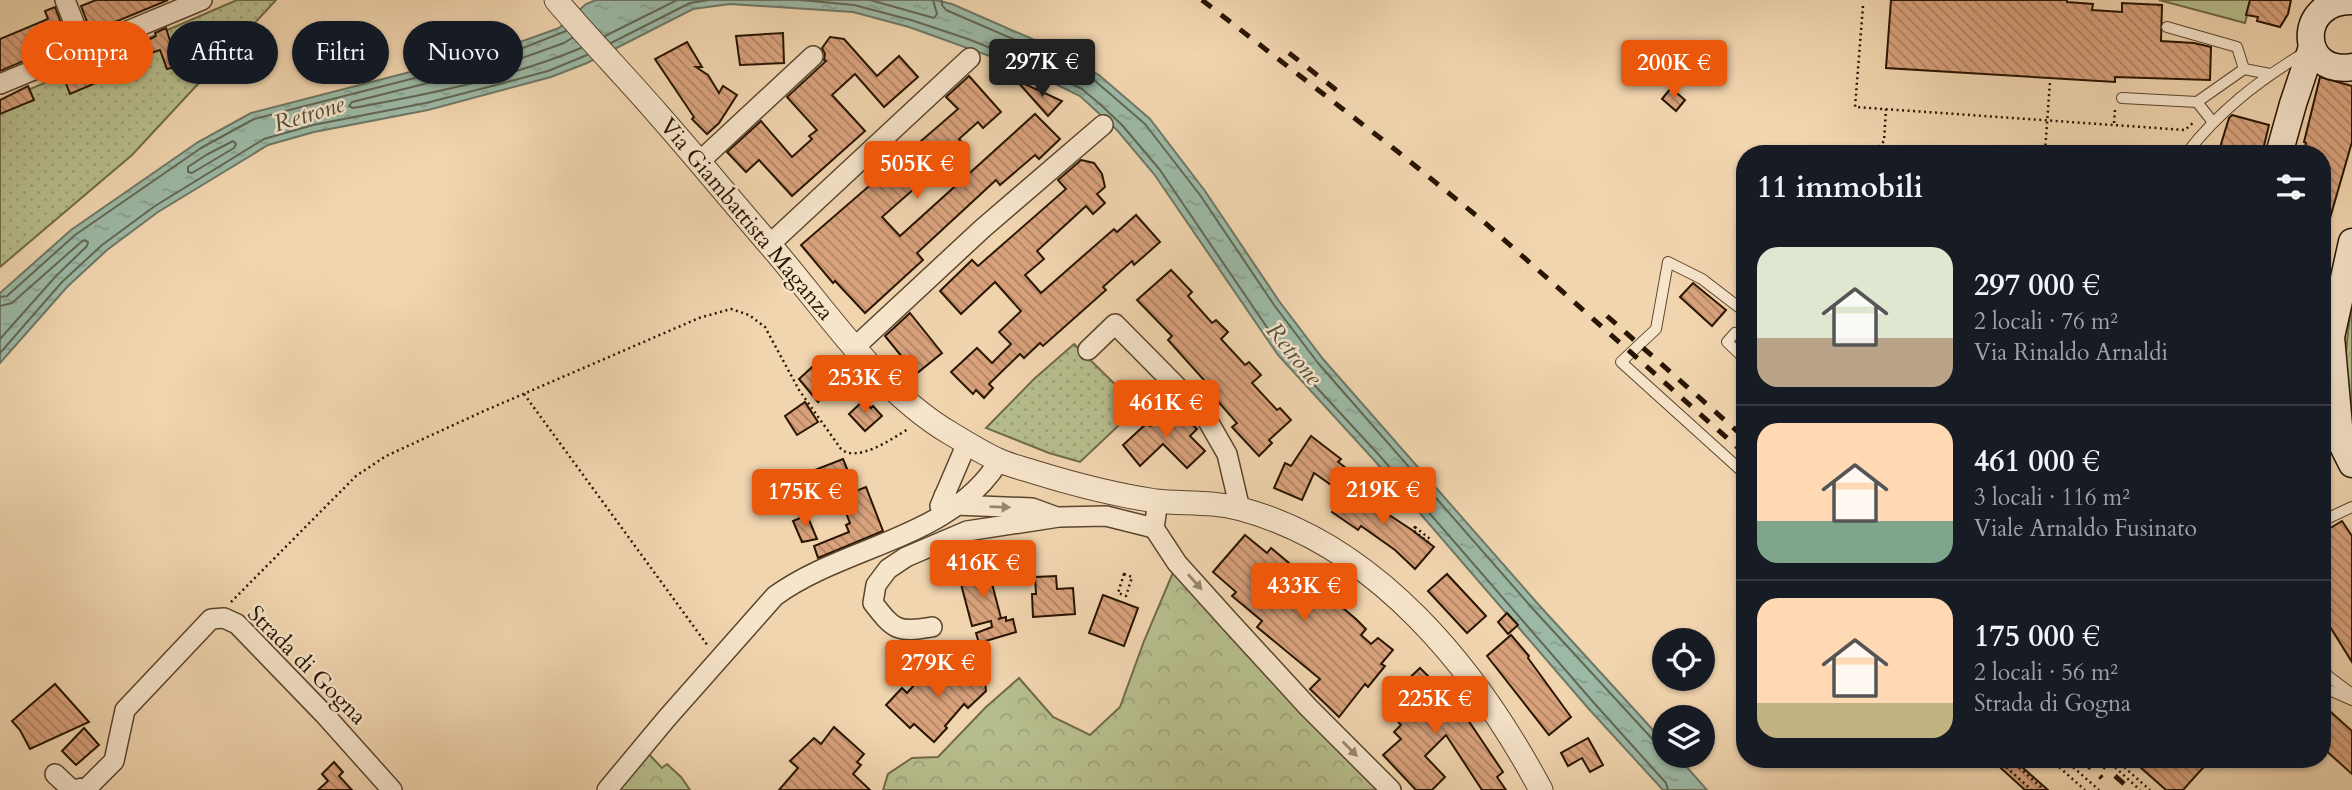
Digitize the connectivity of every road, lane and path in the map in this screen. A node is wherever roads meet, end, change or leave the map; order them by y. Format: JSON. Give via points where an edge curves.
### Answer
{"nodes":[{"id":1,"x":65,"y":0,"type":"edge"},
{"id":2,"x":202,"y":0,"type":"edge"},
{"id":3,"x":556,"y":0,"type":"edge"},
{"id":4,"x":2352,"y":1,"type":"edge"},
{"id":5,"x":1863,"y":6,"type":"dead end"},
{"id":6,"x":2317,"y":8,"type":"edge"},
{"id":7,"x":73,"y":21,"type":"edge"},
{"id":8,"x":150,"y":21,"type":"edge"},
{"id":9,"x":2166,"y":27,"type":"dead end"},
{"id":10,"x":2312,"y":47,"type":"junction"},
{"id":11,"x":813,"y":57,"type":"dead end"},
{"id":12,"x":970,"y":58,"type":"dead end"},
{"id":13,"x":2352,"y":67,"type":"edge"},
{"id":14,"x":2244,"y":69,"type":"junction"},
{"id":15,"x":2270,"y":74,"type":"junction"},
{"id":16,"x":21,"y":75,"type":"edge"},
{"id":17,"x":2050,"y":82,"type":"dead end"},
{"id":18,"x":0,"y":84,"type":"edge"},
{"id":19,"x":2122,"y":97,"type":"dead end"},
{"id":20,"x":2197,"y":102,"type":"junction"},
{"id":21,"x":1886,"y":109,"type":"junction"},
{"id":22,"x":2048,"y":119,"type":"junction"},
{"id":23,"x":2212,"y":121,"type":"junction"},
{"id":24,"x":1103,"y":125,"type":"dead end"},
{"id":25,"x":2204,"y":130,"type":"junction"},
{"id":26,"x":1880,"y":145,"type":"edge"},
{"id":27,"x":2045,"y":145,"type":"edge"},
{"id":28,"x":2193,"y":145,"type":"edge"},
{"id":29,"x":2282,"y":145,"type":"edge"},
{"id":30,"x":699,"y":162,"type":"junction"},
{"id":31,"x":2352,"y":242,"type":"edge"},
{"id":32,"x":769,"y":244,"type":"junction"},
{"id":33,"x":1736,"y":305,"type":"edge"},
{"id":34,"x":2331,"y":324,"type":"edge"},
{"id":35,"x":1736,"y":334,"type":"edge"},
{"id":36,"x":855,"y":347,"type":"junction"},
{"id":37,"x":1088,"y":350,"type":"dead end"},
{"id":38,"x":1736,"y":350,"type":"edge"},
{"id":39,"x":2331,"y":377,"type":"edge"},
{"id":40,"x":524,"y":394,"type":"junction"},
{"id":41,"x":927,"y":418,"type":"junction"},
{"id":42,"x":2331,"y":422,"type":"edge"},
{"id":43,"x":2340,"y":437,"type":"junction"},
{"id":44,"x":967,"y":443,"type":"junction"},
{"id":45,"x":999,"y":461,"type":"junction"},
{"id":46,"x":2352,"y":464,"type":"edge"},
{"id":47,"x":1736,"y":466,"type":"edge"},
{"id":48,"x":949,"y":501,"type":"junction"},
{"id":49,"x":1158,"y":501,"type":"junction"},
{"id":50,"x":2352,"y":507,"type":"edge"},
{"id":51,"x":1240,"y":509,"type":"junction"},
{"id":52,"x":1059,"y":517,"type":"junction"},
{"id":53,"x":2331,"y":517,"type":"edge"},
{"id":54,"x":1415,"y":527,"type":"joint"},
{"id":55,"x":1154,"y":528,"type":"junction"},
{"id":56,"x":1118,"y":593,"type":"joint"},
{"id":57,"x":224,"y":618,"type":"junction"},
{"id":58,"x":932,"y":627,"type":"dead end"},
{"id":59,"x":712,"y":652,"type":"dead end"},
{"id":60,"x":2331,"y":678,"type":"edge"},
{"id":61,"x":2331,"y":691,"type":"edge"},
{"id":62,"x":2352,"y":694,"type":"edge"},
{"id":63,"x":2352,"y":700,"type":"edge"},
{"id":64,"x":2007,"y":768,"type":"edge"},
{"id":65,"x":2020,"y":768,"type":"edge"},
{"id":66,"x":2061,"y":768,"type":"edge"},
{"id":67,"x":2074,"y":768,"type":"edge"},
{"id":68,"x":2115,"y":768,"type":"edge"},
{"id":69,"x":2125,"y":768,"type":"edge"},
{"id":70,"x":55,"y":774,"type":"dead end"},
{"id":71,"x":392,"y":790,"type":"edge"},
{"id":72,"x":607,"y":790,"type":"edge"},
{"id":73,"x":1391,"y":790,"type":"edge"},
{"id":74,"x":1541,"y":790,"type":"edge"},
{"id":75,"x":2032,"y":790,"type":"edge"},
{"id":76,"x":2044,"y":790,"type":"edge"},
{"id":77,"x":2085,"y":790,"type":"edge"},
{"id":78,"x":2099,"y":790,"type":"edge"},
{"id":79,"x":2140,"y":790,"type":"edge"},
{"id":80,"x":2150,"y":790,"type":"edge"}],
"edges":[{"from":1,"to":7,"type":"street"},
{"from":2,"to":8,"type":"street"},
{"from":3,"to":30,"type":"street","name":"Via Giambattista Maganza"},
{"from":4,"to":6,"type":"main road"},
{"from":5,"to":21,"type":"path","via":[[1855,107]]},
{"from":6,"to":10,"type":"main road","via":[[2310,31]]},
{"from":9,"to":14,"type":"lane","via":[[2237,47]]},
{"from":10,"to":13,"type":"main road","via":[[2326,63]]},
{"from":10,"to":15,"type":"lane"},
{"from":10,"to":29,"type":"main road"},
{"from":11,"to":30,"type":"street"},
{"from":12,"to":32,"type":"street"},
{"from":14,"to":15,"type":"lane"},
{"from":14,"to":20,"type":"lane"},
{"from":15,"to":23,"type":"lane"},
{"from":16,"to":18,"type":"street"},
{"from":17,"to":22,"type":"path"},
{"from":19,"to":20,"type":"lane"},
{"from":20,"to":23,"type":"lane"},
{"from":21,"to":22,"type":"path"},
{"from":21,"to":26,"type":"path"},
{"from":22,"to":25,"type":"path","via":[[2185,130],[2194,122]]},
{"from":22,"to":27,"type":"path"},
{"from":23,"to":25,"type":"lane"},
{"from":24,"to":36,"type":"street"},
{"from":25,"to":28,"type":"lane"},
{"from":30,"to":32,"type":"street","name":"Via Giambattista Maganza"},
{"from":31,"to":34,"type":"main road"},
{"from":32,"to":36,"type":"street","name":"Via Giambattista Maganza"},
{"from":33,"to":47,"type":"lane","via":[[1702,279],[1668,262],[1656,329],[1621,362]]},
{"from":35,"to":38,"type":"lane","via":[[1727,342]]},
{"from":36,"to":41,"type":"street","name":"Via Giambattista Maganza"},
{"from":37,"to":51,"type":"street","via":[[1115,324],[1204,414],[1227,454]]},
{"from":39,"to":43,"type":"main road"},
{"from":40,"to":41,"type":"path","via":[[699,318],[731,309],[765,327],[799,390],[847,454],[887,442]]},
{"from":40,"to":57,"type":"path","via":[[386,456],[356,476],[229,604]]},
{"from":40,"to":59,"type":"path"},
{"from":41,"to":44,"type":"street","name":"Via Giambattista Maganza"},
{"from":42,"to":43,"type":"main road"},
{"from":43,"to":46,"type":"main road"},
{"from":44,"to":45,"type":"street","name":"Via Giambattista Maganza"},
{"from":44,"to":48,"type":"street"},
{"from":45,"to":48,"type":"street","via":[[974,493]]},
{"from":45,"to":49,"type":"street","name":"Via Giambattista Maganza","via":[[1060,480]]},
{"from":48,"to":52,"type":"street","one_way":true,"via":[[1032,508]]},
{"from":48,"to":72,"type":"street","via":[[930,523],[814,572],[775,596]]},
{"from":49,"to":51,"type":"street","name":"Via Giambattista Maganza"},
{"from":49,"to":55,"type":"street"},
{"from":50,"to":53,"type":"lane"},
{"from":51,"to":74,"type":"street","name":"Via Giambattista Maganza","via":[[1308,536],[1401,602],[1476,687]]},
{"from":52,"to":55,"type":"street","via":[[1105,516]]},
{"from":52,"to":58,"type":"street","via":[[967,531],[888,569],[876,585],[873,603],[890,624],[906,631]]},
{"from":54,"to":54,"type":"path","via":[[1430,539],[1427,542]]},
{"from":55,"to":73,"type":"street","one_way":true,"via":[[1177,563],[1231,623]]},
{"from":56,"to":56,"type":"path","via":[[1124,575],[1132,577],[1126,596]]},
{"from":57,"to":70,"type":"street","name":"Strada di Gogna","via":[[211,620],[125,710],[114,761],[88,788],[72,790]]},
{"from":57,"to":71,"type":"street","name":"Strada di Gogna","via":[[237,624]]},
{"from":60,"to":62,"type":"lane"},
{"from":61,"to":63,"type":"lane"},
{"from":64,"to":75,"type":"path"},
{"from":65,"to":76,"type":"path"},
{"from":66,"to":77,"type":"path"},
{"from":67,"to":78,"type":"path"},
{"from":68,"to":79,"type":"path"},
{"from":69,"to":80,"type":"path"}]}
